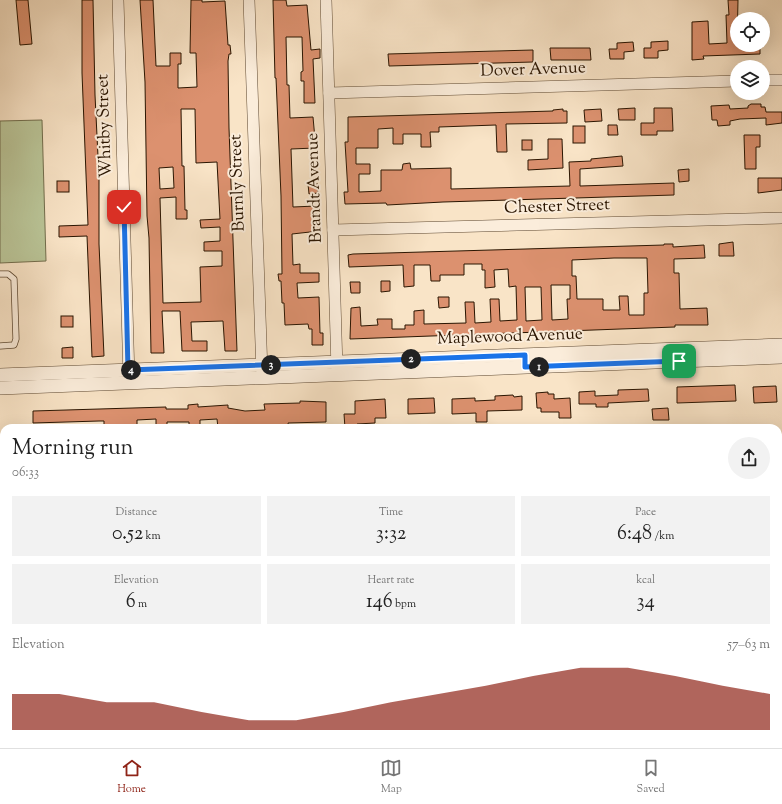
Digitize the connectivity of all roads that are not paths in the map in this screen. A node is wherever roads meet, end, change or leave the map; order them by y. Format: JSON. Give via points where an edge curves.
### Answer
{"nodes":[{"id":1,"x":118,"y":0,"type":"edge"},
{"id":2,"x":249,"y":0,"type":"edge"},
{"id":3,"x":326,"y":0,"type":"edge"},
{"id":4,"x":770,"y":80,"type":"edge"},
{"id":5,"x":782,"y":80,"type":"edge"},
{"id":6,"x":730,"y":81,"type":"edge"},
{"id":7,"x":329,"y":93,"type":"junction"},
{"id":8,"x":782,"y":218,"type":"edge"},
{"id":9,"x":333,"y":230,"type":"junction"},
{"id":10,"x":0,"y":274,"type":"edge"},
{"id":11,"x":782,"y":345,"type":"edge"},
{"id":12,"x":0,"y":346,"type":"edge"},
{"id":13,"x":782,"y":357,"type":"edge"},
{"id":14,"x":525,"y":361,"type":"junction"},
{"id":15,"x":337,"y":368,"type":"junction"},
{"id":16,"x":262,"y":371,"type":"junction"},
{"id":17,"x":0,"y":375,"type":"edge"},
{"id":18,"x":129,"y":376,"type":"junction"},
{"id":19,"x":0,"y":388,"type":"edge"}],
"edges":[{"from":1,"to":18,"type":"street","name":"Whitby Street"},
{"from":2,"to":16,"type":"street","name":"Burnly Street"},
{"from":3,"to":7,"type":"street","name":"Brandt Avenue"},
{"from":4,"to":5,"type":"street"},
{"from":6,"to":7,"type":"street","name":"Dover Avenue"},
{"from":7,"to":9,"type":"street","name":"Brandt Avenue"},
{"from":8,"to":9,"type":"street","name":"Chester Street"},
{"from":9,"to":15,"type":"street","name":"Brandt Avenue"},
{"from":10,"to":12,"type":"lane","via":[[8,274],[14,279],[16,342],[14,345]]},
{"from":11,"to":14,"type":"street","name":"Maplewood Avenue"},
{"from":13,"to":14,"type":"street","name":"Maplewood Avenue"},
{"from":14,"to":15,"type":"street","name":"Maplewood Avenue"},
{"from":15,"to":16,"type":"street","name":"Maplewood Avenue"},
{"from":16,"to":18,"type":"street","name":"Maplewood Avenue"},
{"from":17,"to":18,"type":"street","name":"Maplewood Avenue"},
{"from":18,"to":19,"type":"street","name":"Maplewood Avenue"}]}
